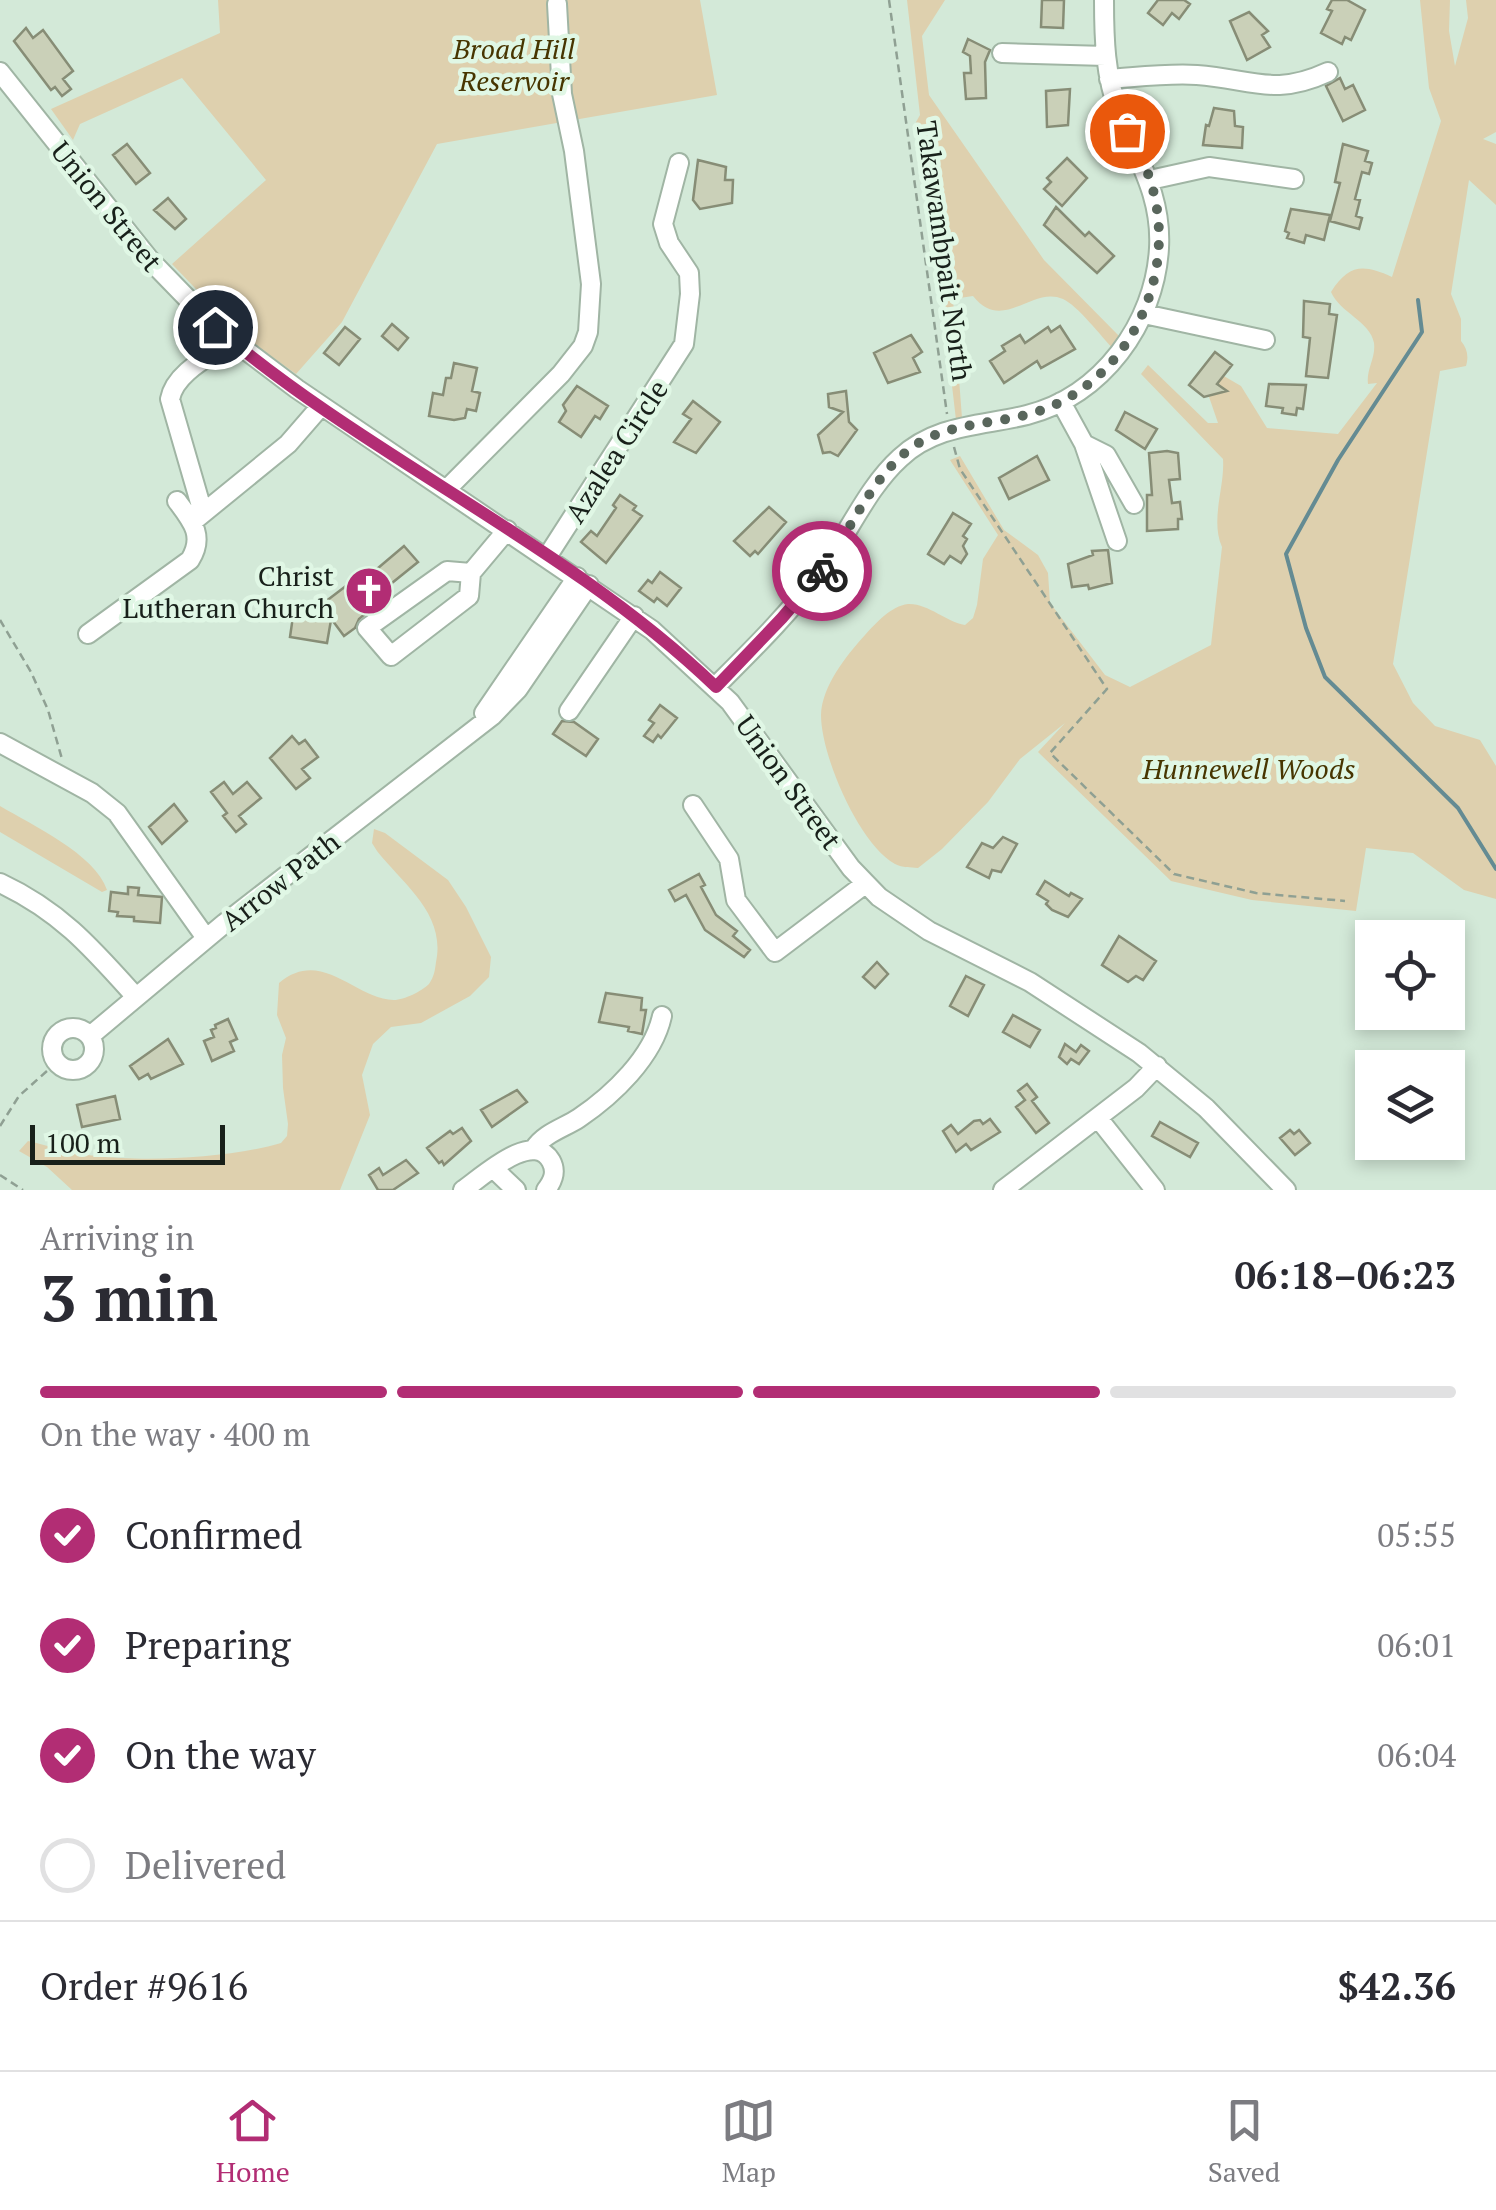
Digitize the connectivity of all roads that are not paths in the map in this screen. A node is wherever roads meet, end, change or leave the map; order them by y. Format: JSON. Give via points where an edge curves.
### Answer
{"nodes":[{"id":1,"x":1104,"y":0,"type":"edge"},
{"id":2,"x":557,"y":4,"type":"dead end"},
{"id":3,"x":1002,"y":53,"type":"dead end"},
{"id":4,"x":1106,"y":56,"type":"junction"},
{"id":5,"x":0,"y":72,"type":"edge"},
{"id":6,"x":1328,"y":72,"type":"dead end"},
{"id":7,"x":1110,"y":79,"type":"junction"},
{"id":8,"x":679,"y":163,"type":"dead end"},
{"id":9,"x":1294,"y":179,"type":"dead end"},
{"id":10,"x":1150,"y":180,"type":"junction"},
{"id":11,"x":1144,"y":314,"type":"junction"},
{"id":12,"x":1265,"y":340,"type":"dead end"},
{"id":13,"x":232,"y":341,"type":"junction"},
{"id":14,"x":1061,"y":402,"type":"junction"},
{"id":15,"x":321,"y":406,"type":"junction"},
{"id":16,"x":1084,"y":444,"type":"junction"},
{"id":17,"x":446,"y":490,"type":"junction"},
{"id":18,"x":177,"y":501,"type":"dead end"},
{"id":19,"x":1134,"y":504,"type":"dead end"},
{"id":20,"x":198,"y":517,"type":"junction"},
{"id":21,"x":507,"y":530,"type":"junction"},
{"id":22,"x":1117,"y":541,"type":"dead end"},
{"id":23,"x":546,"y":556,"type":"junction"},
{"id":24,"x":471,"y":574,"type":"junction"},
{"id":25,"x":583,"y":581,"type":"junction"},
{"id":26,"x":634,"y":616,"type":"junction"},
{"id":27,"x":88,"y":634,"type":"dead end"},
{"id":28,"x":716,"y":687,"type":"junction"},
{"id":29,"x":569,"y":711,"type":"dead end"},
{"id":30,"x":0,"y":743,"type":"edge"},
{"id":31,"x":693,"y":805,"type":"dead end"},
{"id":32,"x":0,"y":883,"type":"edge"},
{"id":33,"x":865,"y":884,"type":"junction"},
{"id":34,"x":206,"y":938,"type":"junction"},
{"id":35,"x":135,"y":996,"type":"junction"},
{"id":36,"x":662,"y":1016,"type":"dead end"},
{"id":37,"x":90,"y":1036,"type":"junction"},
{"id":38,"x":1157,"y":1066,"type":"junction"},
{"id":39,"x":1098,"y":1118,"type":"junction"},
{"id":40,"x":534,"y":1149,"type":"junction"},
{"id":41,"x":494,"y":1169,"type":"junction"},
{"id":42,"x":462,"y":1190,"type":"edge"},
{"id":43,"x":516,"y":1190,"type":"edge"},
{"id":44,"x":546,"y":1190,"type":"edge"},
{"id":45,"x":1002,"y":1190,"type":"edge"},
{"id":46,"x":1155,"y":1190,"type":"edge"},
{"id":47,"x":1286,"y":1190,"type":"edge"}],
"edges":[{"from":1,"to":4,"type":"street"},
{"from":2,"to":17,"type":"street","via":[[562,94],[591,284],[588,332],[561,374]]},
{"from":3,"to":4,"type":"street"},
{"from":4,"to":7,"type":"street"},
{"from":5,"to":13,"type":"street","name":"Union Street","via":[[158,270]]},
{"from":6,"to":7,"type":"street","via":[[1285,86],[1185,75]]},
{"from":7,"to":10,"type":"street"},
{"from":8,"to":23,"type":"street","name":"Azalea Circle","via":[[663,224],[689,273],[684,344]]},
{"from":9,"to":10,"type":"street","via":[[1210,167]]},
{"from":10,"to":11,"type":"street","via":[[1160,247]]},
{"from":11,"to":12,"type":"street"},
{"from":11,"to":14,"type":"street","via":[[1114,360]]},
{"from":13,"to":15,"type":"street","name":"Union Street"},
{"from":13,"to":20,"type":"street","via":[[182,376],[170,399]]},
{"from":14,"to":16,"type":"street"},
{"from":14,"to":28,"type":"street","via":[[949,430],[911,448],[809,586]]},
{"from":15,"to":17,"type":"street","name":"Union Street"},
{"from":15,"to":20,"type":"street","via":[[288,444]]},
{"from":16,"to":19,"type":"street","via":[[1106,455]]},
{"from":16,"to":22,"type":"street"},
{"from":17,"to":21,"type":"street","name":"Union Street"},
{"from":18,"to":20,"type":"street"},
{"from":20,"to":27,"type":"street","via":[[190,560]]},
{"from":21,"to":23,"type":"street","name":"Union Street"},
{"from":21,"to":24,"type":"street"},
{"from":23,"to":25,"type":"street","name":"Union Street"},
{"from":24,"to":24,"type":"street","via":[[469,596],[390,656],[367,628],[447,571]]},
{"from":25,"to":26,"type":"street","name":"Union Street"},
{"from":25,"to":34,"type":"street","name":"Arrow Path","via":[[473,730]]},
{"from":26,"to":28,"type":"street","name":"Union Street"},
{"from":26,"to":29,"type":"street"},
{"from":28,"to":33,"type":"street","name":"Union Street"},
{"from":30,"to":34,"type":"street","via":[[117,812]]},
{"from":31,"to":33,"type":"street","via":[[729,860],[736,900],[775,952]]},
{"from":32,"to":35,"type":"street","via":[[60,917]]},
{"from":33,"to":38,"type":"street","name":"Union Street","via":[[912,921],[1030,982]]},
{"from":34,"to":35,"type":"street","name":"Arrow Path"},
{"from":35,"to":37,"type":"street","name":"Arrow Path"},
{"from":36,"to":40,"type":"street","via":[[630,1072]]},
{"from":37,"to":37,"type":"street","via":[[88,1064],[71,1070],[57,1062],[53,1046],[60,1033],[76,1028]]},
{"from":38,"to":39,"type":"street"},
{"from":38,"to":47,"type":"street","name":"Union Street"},
{"from":39,"to":45,"type":"street"},
{"from":39,"to":46,"type":"street"},
{"from":40,"to":41,"type":"street"},
{"from":40,"to":44,"type":"street","via":[[553,1164]]},
{"from":41,"to":42,"type":"street"},
{"from":41,"to":43,"type":"street"}]}
